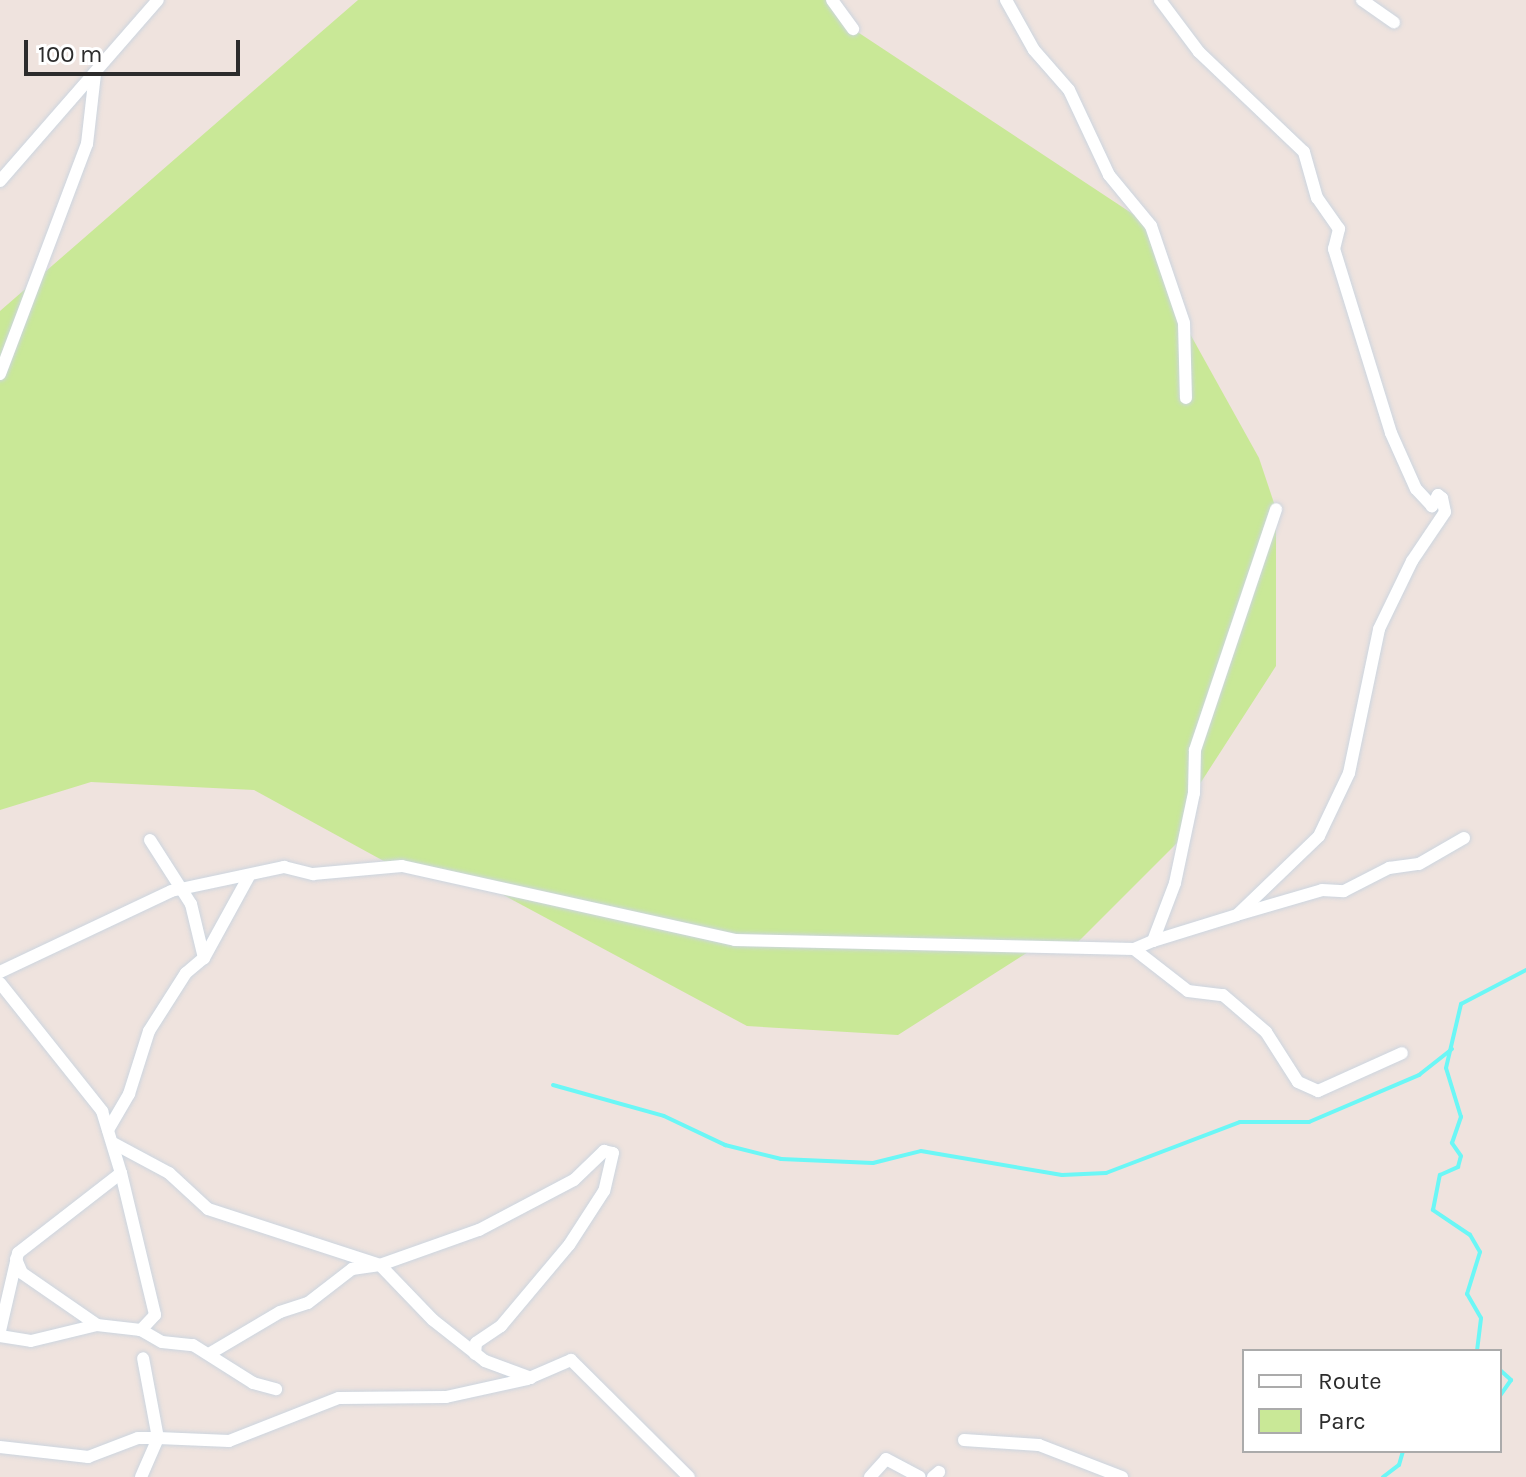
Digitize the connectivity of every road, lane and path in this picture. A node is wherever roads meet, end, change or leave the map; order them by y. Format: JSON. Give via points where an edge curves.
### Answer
{"nodes":[{"id":1,"x":158,"y":0,"type":"edge"},
{"id":2,"x":832,"y":0,"type":"edge"},
{"id":3,"x":1006,"y":0,"type":"edge"},
{"id":4,"x":1160,"y":0,"type":"edge"},
{"id":5,"x":1362,"y":0,"type":"edge"},
{"id":6,"x":1394,"y":22,"type":"dead end"},
{"id":7,"x":853,"y":29,"type":"dead end"},
{"id":8,"x":95,"y":74,"type":"junction"},
{"id":9,"x":0,"y":181,"type":"edge"},
{"id":10,"x":0,"y":374,"type":"edge"},
{"id":11,"x":1186,"y":398,"type":"dead end"},
{"id":12,"x":1276,"y":509,"type":"dead end"},
{"id":13,"x":1464,"y":838,"type":"dead end"},
{"id":14,"x":150,"y":840,"type":"dead end"},
{"id":15,"x":249,"y":876,"type":"junction"},
{"id":16,"x":182,"y":888,"type":"junction"},
{"id":17,"x":1237,"y":915,"type":"junction"},
{"id":18,"x":1153,"y":941,"type":"junction"},
{"id":19,"x":1134,"y":949,"type":"junction"},
{"id":20,"x":204,"y":958,"type":"junction"},
{"id":21,"x":0,"y":972,"type":"edge"},
{"id":22,"x":0,"y":983,"type":"edge"},
{"id":23,"x":1402,"y":1053,"type":"dead end"},
{"id":24,"x":108,"y":1130,"type":"junction"},
{"id":25,"x":113,"y":1143,"type":"junction"},
{"id":26,"x":121,"y":1173,"type":"junction"},
{"id":27,"x":16,"y":1259,"type":"junction"},
{"id":28,"x":380,"y":1265,"type":"junction"},
{"id":29,"x":97,"y":1325,"type":"junction"},
{"id":30,"x":141,"y":1330,"type":"junction"},
{"id":31,"x":0,"y":1333,"type":"edge"},
{"id":32,"x":209,"y":1354,"type":"junction"},
{"id":33,"x":475,"y":1354,"type":"junction"},
{"id":34,"x":143,"y":1358,"type":"dead end"},
{"id":35,"x":531,"y":1378,"type":"junction"},
{"id":36,"x":276,"y":1389,"type":"dead end"},
{"id":37,"x":158,"y":1438,"type":"junction"},
{"id":38,"x":964,"y":1440,"type":"dead end"},
{"id":39,"x":0,"y":1447,"type":"edge"},
{"id":40,"x":141,"y":1477,"type":"edge"},
{"id":41,"x":689,"y":1477,"type":"edge"},
{"id":42,"x":870,"y":1477,"type":"edge"},
{"id":43,"x":920,"y":1477,"type":"edge"},
{"id":44,"x":1122,"y":1477,"type":"edge"}],
"edges":[{"from":1,"to":8,"type":"street"},
{"from":2,"to":7,"type":"street"},
{"from":3,"to":11,"type":"street","via":[[1034,50],[1069,90],[1109,175],[1151,226],[1184,323]]},
{"from":4,"to":17,"type":"street","via":[[1199,52],[1304,152],[1317,198],[1339,229],[1334,249],[1391,433],[1416,489],[1432,506],[1438,495],[1445,504],[1379,629],[1349,773],[1319,836]]},
{"from":5,"to":6,"type":"street"},
{"from":8,"to":9,"type":"street"},
{"from":8,"to":10,"type":"street","via":[[87,144]]},
{"from":12,"to":18,"type":"street","via":[[1195,750],[1194,793],[1175,883]]},
{"from":13,"to":17,"type":"street","via":[[1419,864],[1389,868],[1344,891],[1322,890]]},
{"from":14,"to":16,"type":"street"},
{"from":15,"to":16,"type":"street","via":[[219,876]]},
{"from":15,"to":19,"type":"street","via":[[284,867],[313,874],[391,865],[735,940]]},
{"from":15,"to":20,"type":"street"},
{"from":16,"to":20,"type":"street","via":[[200,927]]},
{"from":16,"to":21,"type":"street","via":[[18,959]]},
{"from":17,"to":18,"type":"street"},
{"from":18,"to":19,"type":"street"},
{"from":19,"to":23,"type":"street","via":[[1188,991],[1223,995],[1266,1032],[1298,1082],[1318,1091]]},
{"from":20,"to":24,"type":"street","via":[[186,973],[149,1031],[129,1094]]},
{"from":22,"to":24,"type":"street","via":[[95,1100]]},
{"from":24,"to":25,"type":"street"},
{"from":25,"to":26,"type":"street"},
{"from":25,"to":28,"type":"street","via":[[169,1173],[208,1209]]},
{"from":26,"to":27,"type":"street"},
{"from":26,"to":30,"type":"street","via":[[155,1315]]},
{"from":27,"to":29,"type":"street","via":[[22,1273]]},
{"from":27,"to":31,"type":"street","via":[[11,1304]]},
{"from":28,"to":32,"type":"street","via":[[352,1269],[308,1303],[272,1316]]},
{"from":28,"to":33,"type":"street"},
{"from":28,"to":33,"type":"street","via":[[479,1230],[574,1180],[604,1151],[613,1153],[604,1191],[569,1245],[501,1326],[476,1343]]},
{"from":29,"to":30,"type":"street"},
{"from":29,"to":31,"type":"street","via":[[31,1341]]},
{"from":30,"to":32,"type":"street"},
{"from":32,"to":36,"type":"street","via":[[253,1383]]},
{"from":33,"to":35,"type":"street"},
{"from":34,"to":37,"type":"street"},
{"from":35,"to":37,"type":"street","via":[[446,1397],[339,1398],[229,1441]]},
{"from":35,"to":41,"type":"street","via":[[571,1360],[583,1365]]},
{"from":37,"to":39,"type":"street","via":[[138,1438],[88,1457]]},
{"from":37,"to":40,"type":"street"},
{"from":38,"to":44,"type":"street","via":[[1039,1445]]},
{"from":42,"to":43,"type":"street","via":[[886,1459]]}]}
